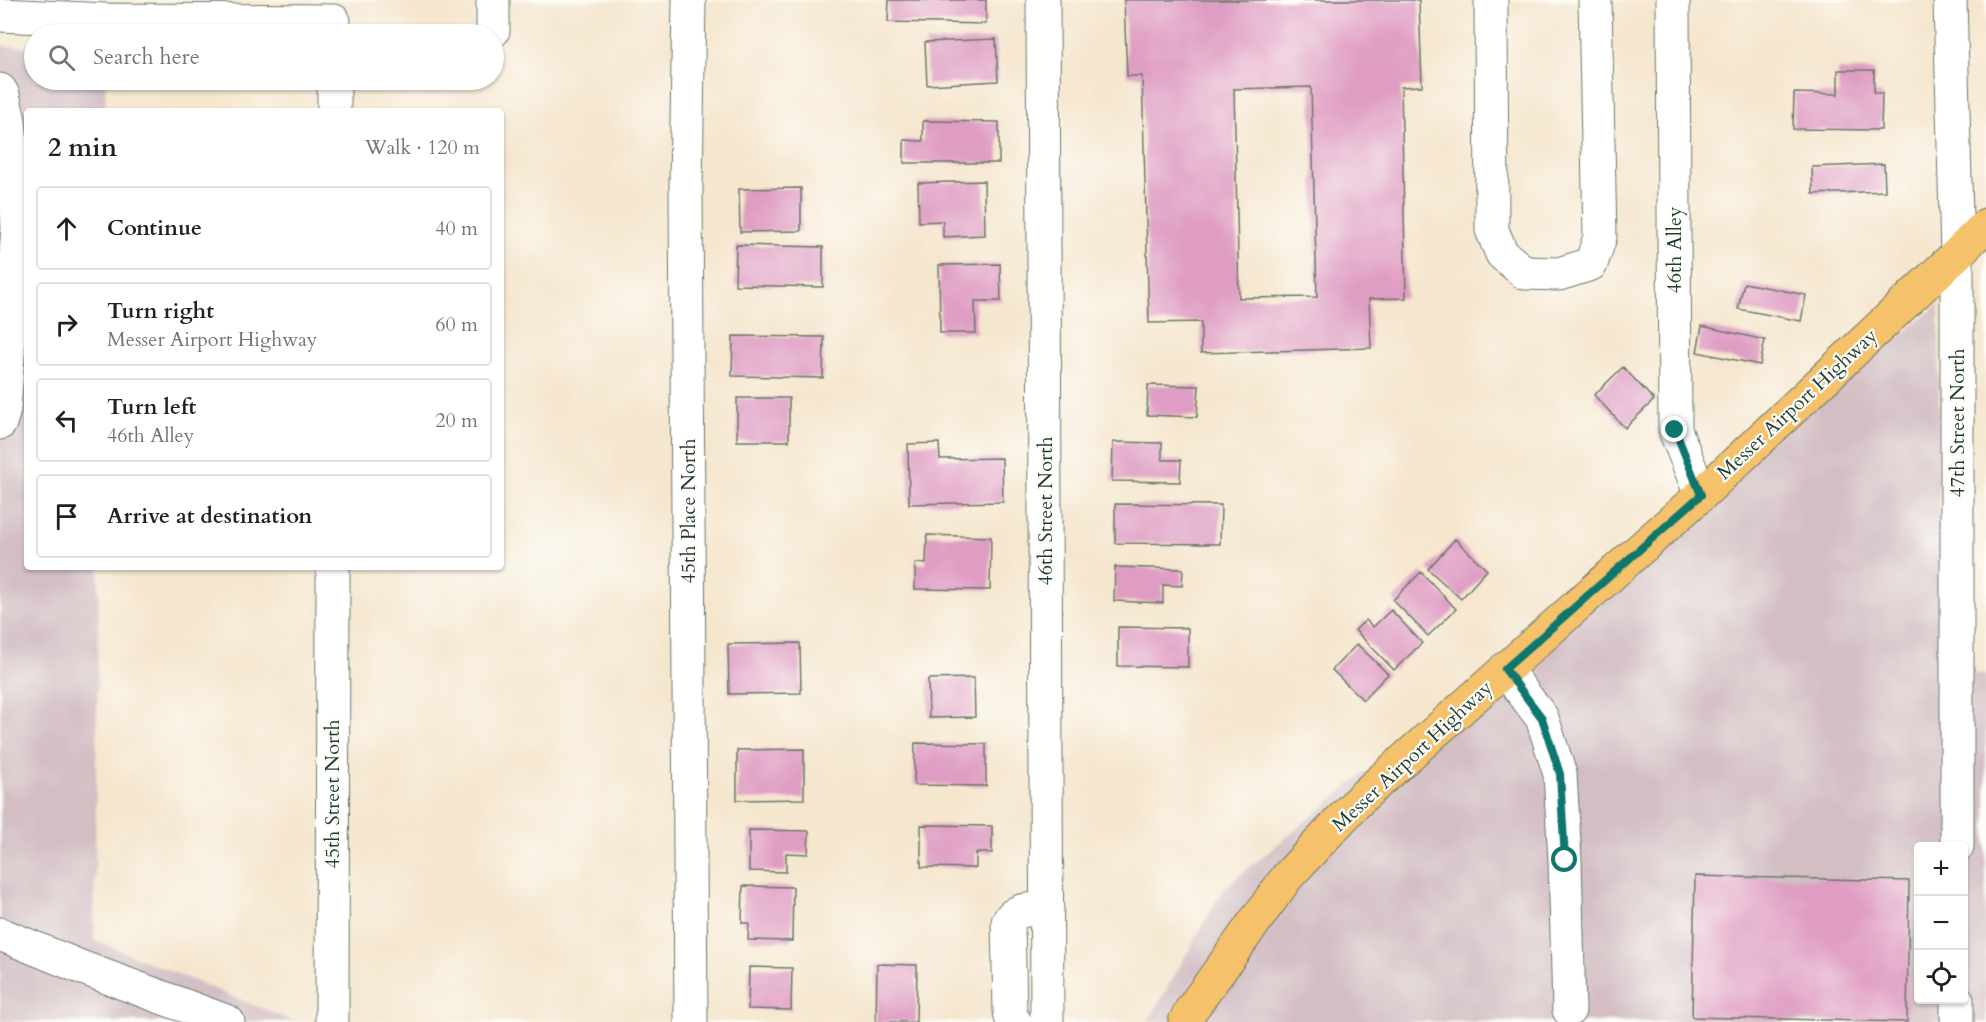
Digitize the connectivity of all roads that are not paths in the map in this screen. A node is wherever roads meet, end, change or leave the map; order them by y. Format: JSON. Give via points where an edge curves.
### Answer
{"nodes":[{"id":1,"x":689,"y":0,"type":"edge"},
{"id":2,"x":1043,"y":0,"type":"edge"},
{"id":3,"x":1491,"y":0,"type":"edge"},
{"id":4,"x":1595,"y":0,"type":"edge"},
{"id":5,"x":1673,"y":0,"type":"edge"},
{"id":6,"x":1950,"y":0,"type":"edge"},
{"id":7,"x":99,"y":10,"type":"edge"},
{"id":8,"x":0,"y":15,"type":"edge"},
{"id":9,"x":334,"y":19,"type":"edge"},
{"id":10,"x":0,"y":90,"type":"edge"},
{"id":11,"x":334,"y":90,"type":"edge"},
{"id":12,"x":334,"y":108,"type":"edge"},
{"id":13,"x":1986,"y":225,"type":"edge"},
{"id":14,"x":9,"y":227,"type":"edge"},
{"id":15,"x":1957,"y":255,"type":"junction"},
{"id":16,"x":0,"y":423,"type":"edge"},
{"id":17,"x":1701,"y":495,"type":"junction"},
{"id":18,"x":333,"y":570,"type":"edge"},
{"id":19,"x":1505,"y":669,"type":"junction"},
{"id":20,"x":1957,"y":842,"type":"edge"},
{"id":21,"x":1047,"y":909,"type":"junction"},
{"id":22,"x":0,"y":934,"type":"edge"},
{"id":23,"x":1957,"y":1004,"type":"edge"},
{"id":24,"x":1569,"y":1010,"type":"dead end"},
{"id":25,"x":228,"y":1022,"type":"edge"},
{"id":26,"x":332,"y":1022,"type":"edge"},
{"id":27,"x":691,"y":1022,"type":"edge"},
{"id":28,"x":1015,"y":1022,"type":"edge"},
{"id":29,"x":1047,"y":1022,"type":"edge"},
{"id":30,"x":1185,"y":1022,"type":"edge"},
{"id":31,"x":1957,"y":1022,"type":"edge"}],
"edges":[{"from":1,"to":27,"type":"street","name":"45th Place North","via":[[686,198]]},
{"from":2,"to":21,"type":"street","name":"46th Street North"},
{"from":3,"to":4,"type":"street","via":[[1492,230],[1502,254],[1525,273],[1559,274],[1591,264],[1600,237]]},
{"from":5,"to":17,"type":"street","name":"46th Alley","via":[[1675,430]]},
{"from":6,"to":15,"type":"street","name":"47th Street North"},
{"from":7,"to":8,"type":"street"},
{"from":7,"to":9,"type":"street"},
{"from":10,"to":14,"type":"street","via":[[9,120]]},
{"from":11,"to":12,"type":"street"},
{"from":13,"to":15,"type":"main road","name":"Messer Airport Highway"},
{"from":14,"to":16,"type":"street","via":[[4,410]]},
{"from":15,"to":17,"type":"main road","name":"Messer Airport Highway"},
{"from":15,"to":20,"type":"street","name":"47th Street North"},
{"from":17,"to":19,"type":"main road","name":"Messer Airport Highway"},
{"from":18,"to":26,"type":"street","name":"45th Street North"},
{"from":19,"to":24,"type":"street","via":[[1542,718],[1560,774]]},
{"from":19,"to":30,"type":"main road","name":"Messer Airport Highway","via":[[1362,797],[1287,877]]},
{"from":21,"to":28,"type":"street","via":[[1017,911],[1008,922],[1010,1011]]},
{"from":21,"to":29,"type":"street","name":"46th Street North"},
{"from":22,"to":25,"type":"street"},
{"from":23,"to":31,"type":"street"}]}
